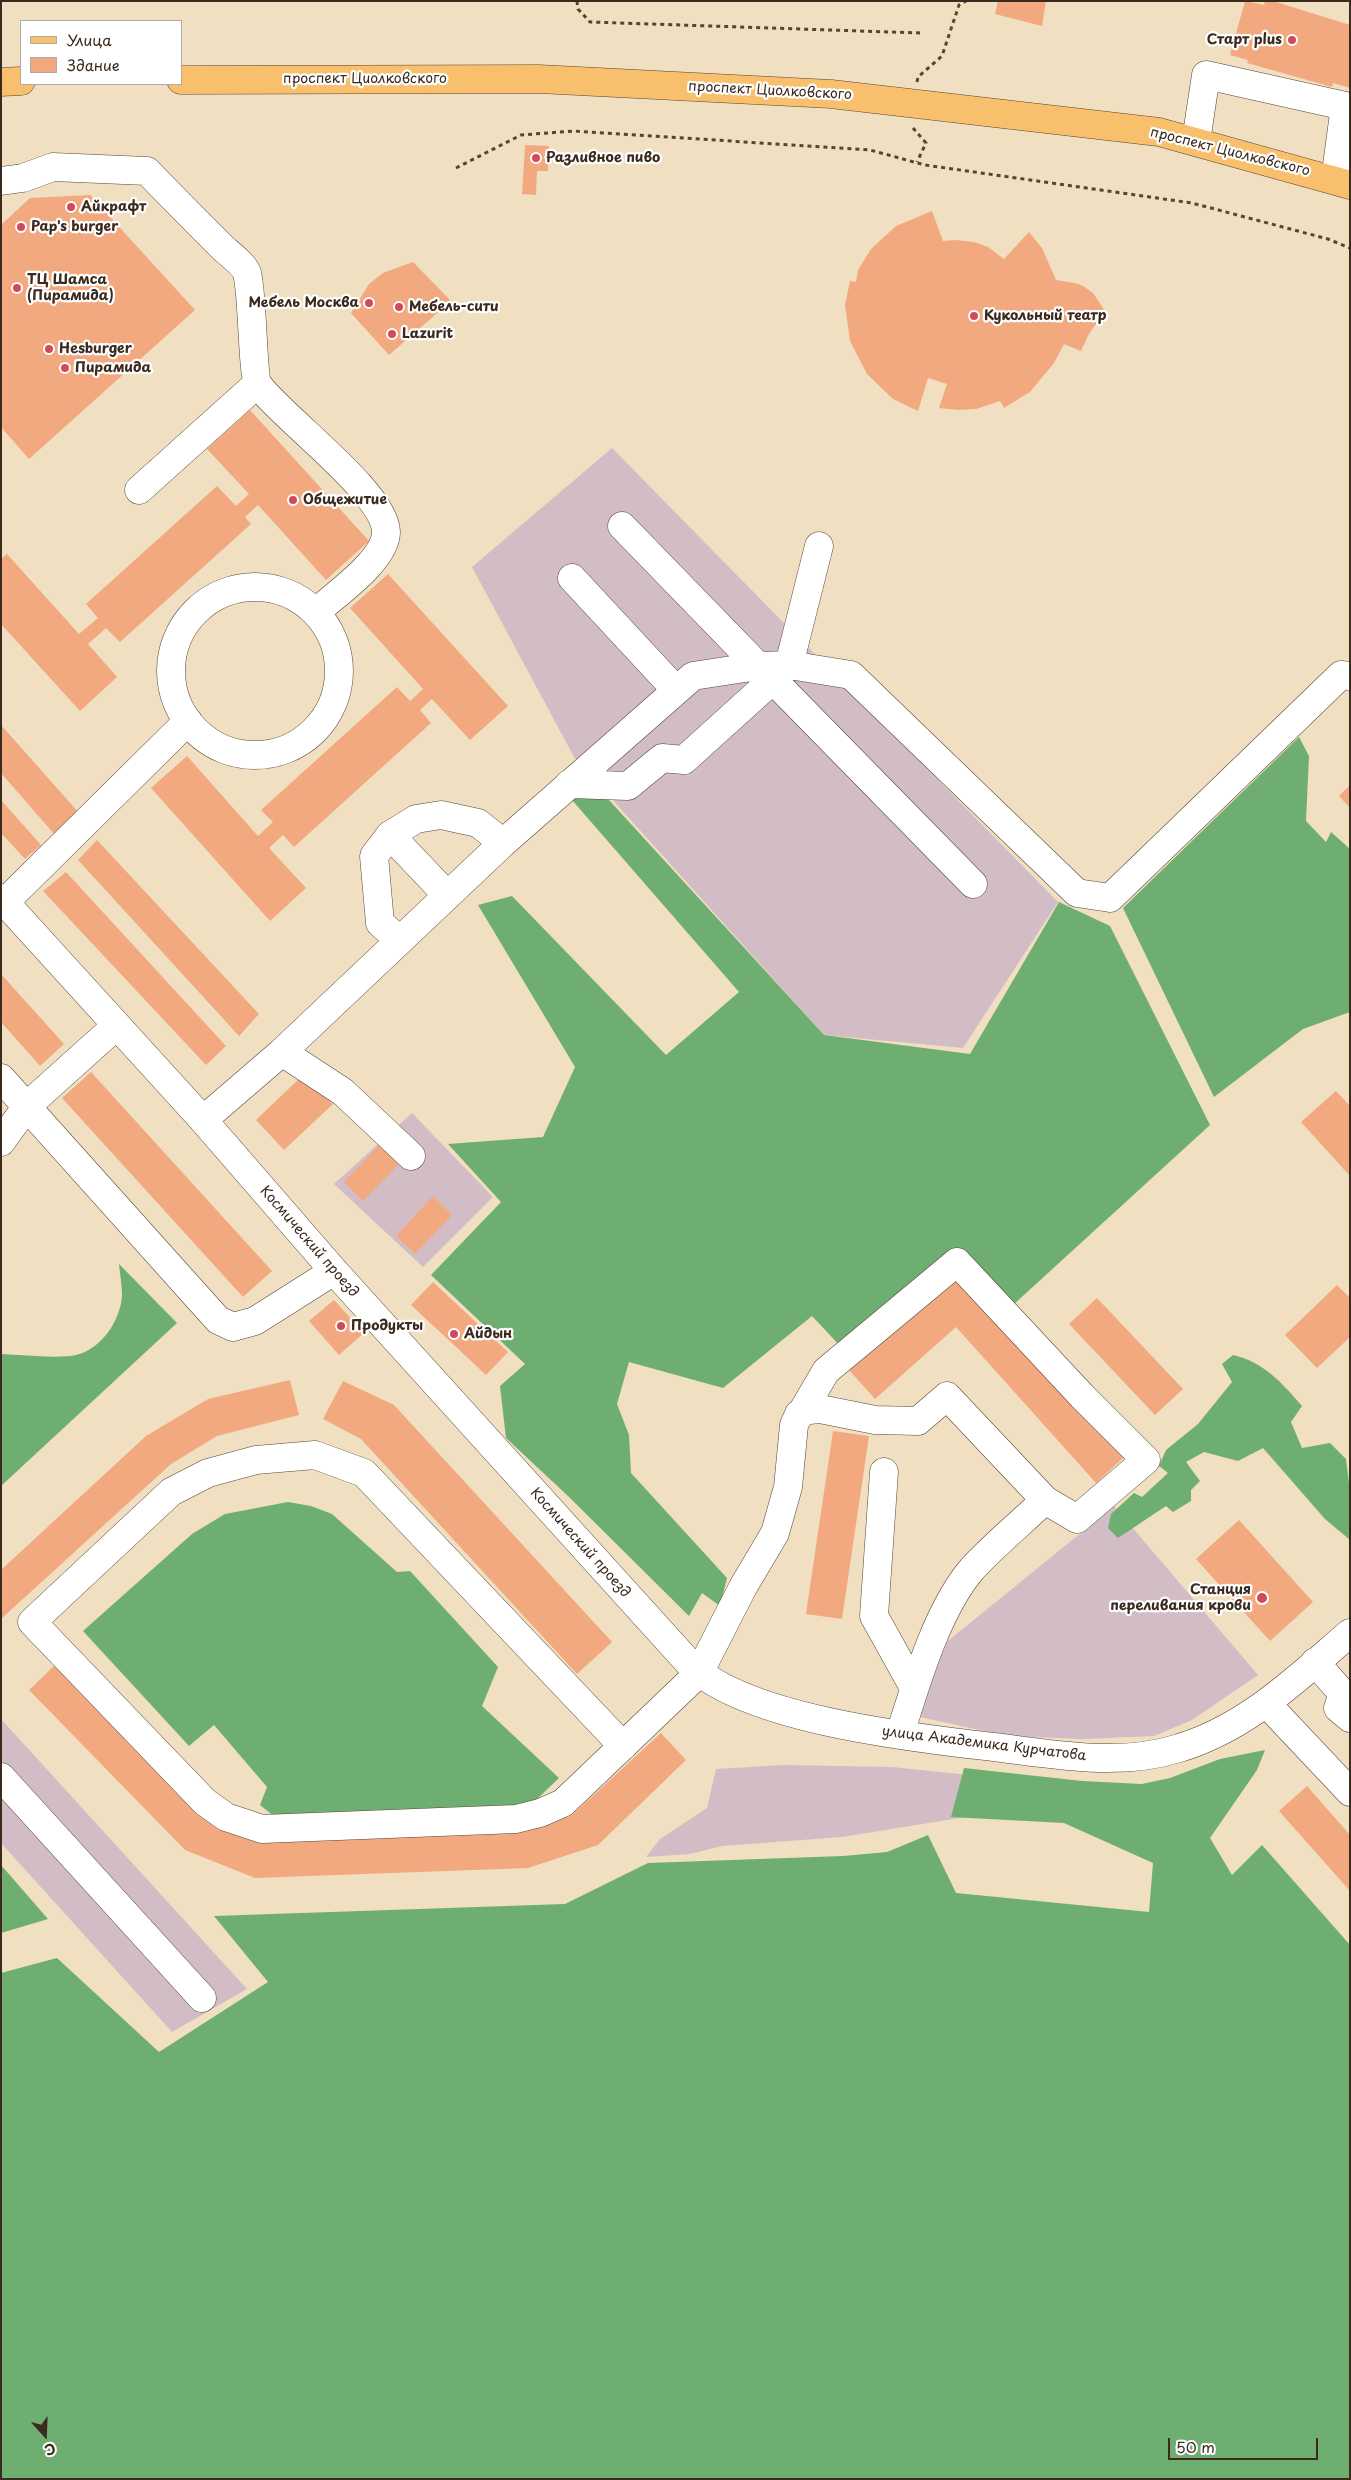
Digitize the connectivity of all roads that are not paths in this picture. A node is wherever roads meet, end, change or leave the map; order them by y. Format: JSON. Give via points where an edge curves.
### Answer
{"nodes":[{"id":1,"x":182,"y":80,"type":"edge"},
{"id":2,"x":20,"y":81,"type":"edge"},
{"id":3,"x":1,"y":82,"type":"edge"},
{"id":4,"x":1196,"y":141,"type":"junction"},
{"id":5,"x":1,"y":181,"type":"edge"},
{"id":6,"x":1342,"y":182,"type":"edge"},
{"id":7,"x":257,"y":384,"type":"junction"},
{"id":8,"x":139,"y":490,"type":"dead end"},
{"id":9,"x":622,"y":526,"type":"dead end"},
{"id":10,"x":819,"y":546,"type":"dead end"},
{"id":11,"x":572,"y":578,"type":"dead end"},
{"id":12,"x":316,"y":612,"type":"junction"},
{"id":13,"x":772,"y":670,"type":"junction"},
{"id":14,"x":1350,"y":676,"type":"edge"},
{"id":15,"x":676,"y":690,"type":"junction"},
{"id":16,"x":188,"y":721,"type":"junction"},
{"id":17,"x":569,"y":784,"type":"junction"},
{"id":18,"x":390,"y":835,"type":"junction"},
{"id":19,"x":504,"y":843,"type":"junction"},
{"id":20,"x":973,"y":884,"type":"dead end"},
{"id":21,"x":447,"y":895,"type":"junction"},
{"id":22,"x":3,"y":900,"type":"edge"},
{"id":23,"x":399,"y":940,"type":"junction"},
{"id":24,"x":116,"y":1026,"type":"junction"},
{"id":25,"x":282,"y":1052,"type":"junction"},
{"id":26,"x":1,"y":1078,"type":"edge"},
{"id":27,"x":27,"y":1106,"type":"junction"},
{"id":28,"x":203,"y":1120,"type":"junction"},
{"id":29,"x":1,"y":1142,"type":"edge"},
{"id":30,"x":411,"y":1156,"type":"dead end"},
{"id":31,"x":334,"y":1271,"type":"junction"},
{"id":32,"x":802,"y":1412,"type":"junction"},
{"id":33,"x":884,"y":1472,"type":"dead end"},
{"id":34,"x":1045,"y":1500,"type":"junction"},
{"id":35,"x":1350,"y":1633,"type":"edge"},
{"id":36,"x":1315,"y":1662,"type":"junction"},
{"id":37,"x":699,"y":1673,"type":"junction"},
{"id":38,"x":914,"y":1688,"type":"junction"},
{"id":39,"x":1267,"y":1704,"type":"junction"},
{"id":40,"x":1350,"y":1718,"type":"edge"},
{"id":41,"x":900,"y":1734,"type":"junction"},
{"id":42,"x":623,"y":1746,"type":"junction"},
{"id":43,"x":1,"y":1777,"type":"edge"},
{"id":44,"x":1350,"y":1792,"type":"edge"},
{"id":45,"x":202,"y":1998,"type":"dead end"}],
"edges":[{"from":1,"to":4,"type":"main road","name":"проспект Циолковского","via":[[540,78],[831,94],[1159,132]]},
{"from":2,"to":3,"type":"main road"},
{"from":4,"to":6,"type":"main road","name":"проспект Циолковского"},
{"from":4,"to":6,"type":"street","via":[[1206,75],[1345,106]]},
{"from":5,"to":7,"type":"street","via":[[23,178],[53,167],[146,171],[246,271]]},
{"from":7,"to":8,"type":"street"},
{"from":7,"to":12,"type":"street","via":[[280,411],[371,498],[386,524],[385,543],[377,557]]},
{"from":9,"to":13,"type":"street"},
{"from":10,"to":13,"type":"street"},
{"from":11,"to":15,"type":"street"},
{"from":12,"to":16,"type":"street","via":[[293,595],[266,587],[238,588],[212,598],[190,616],[176,641],[170,669],[175,696]]},
{"from":12,"to":16,"type":"street","via":[[331,634],[339,661],[337,688],[327,714],[310,735],[286,749],[260,755],[232,752],[208,740]]},
{"from":13,"to":14,"type":"street","via":[[851,675],[1077,893],[1110,898],[1341,675]]},
{"from":13,"to":15,"type":"street","via":[[693,676]]},
{"from":13,"to":17,"type":"street","via":[[684,760],[662,758],[628,786]]},
{"from":13,"to":20,"type":"street"},
{"from":15,"to":17,"type":"street"},
{"from":16,"to":22,"type":"street"},
{"from":17,"to":19,"type":"street"},
{"from":18,"to":19,"type":"street","via":[[416,819],[441,815],[478,822]]},
{"from":18,"to":21,"type":"street"},
{"from":18,"to":23,"type":"street","via":[[374,856],[376,892],[380,923]]},
{"from":19,"to":21,"type":"street"},
{"from":21,"to":23,"type":"street"},
{"from":22,"to":24,"type":"street","name":"Космический проезд"},
{"from":23,"to":25,"type":"street"},
{"from":24,"to":27,"type":"street"},
{"from":24,"to":28,"type":"street","name":"Космический проезд"},
{"from":25,"to":28,"type":"street"},
{"from":25,"to":30,"type":"street","via":[[344,1092]]},
{"from":26,"to":27,"type":"street"},
{"from":27,"to":29,"type":"street"},
{"from":27,"to":31,"type":"street","via":[[218,1320],[233,1327],[255,1321]]},
{"from":28,"to":31,"type":"street","name":"Космический проезд"},
{"from":31,"to":37,"type":"street","name":"Космический проезд"},
{"from":32,"to":34,"type":"street","via":[[820,1409],[875,1420],[918,1420],[947,1396]]},
{"from":32,"to":34,"type":"street","via":[[826,1371],[957,1262],[1146,1460],[1077,1519]]},
{"from":32,"to":37,"type":"street","via":[[794,1425],[788,1487],[776,1533],[732,1607]]},
{"from":33,"to":38,"type":"street","via":[[874,1616]]},
{"from":34,"to":38,"type":"street","via":[[961,1583],[950,1599]]},
{"from":35,"to":36,"type":"street","name":"улица Академика Курчатова"},
{"from":36,"to":39,"type":"street","name":"улица Академика Курчатова"},
{"from":36,"to":40,"type":"street","via":[[1344,1694],[1338,1708]]},
{"from":37,"to":41,"type":"street","name":"улица Академика Курчатова","via":[[721,1686],[780,1708],[842,1724]]},
{"from":37,"to":42,"type":"street"},
{"from":38,"to":41,"type":"street"},
{"from":39,"to":41,"type":"street","name":"улица Академика Курчатова","via":[[1231,1727],[1194,1743],[1129,1758],[1067,1755]]},
{"from":39,"to":44,"type":"street"},
{"from":42,"to":42,"type":"street","via":[[563,1803],[516,1819],[262,1829],[226,1817],[205,1802],[32,1622],[171,1492],[208,1473],[256,1460],[315,1455],[364,1473]]},
{"from":43,"to":45,"type":"street"}]}
